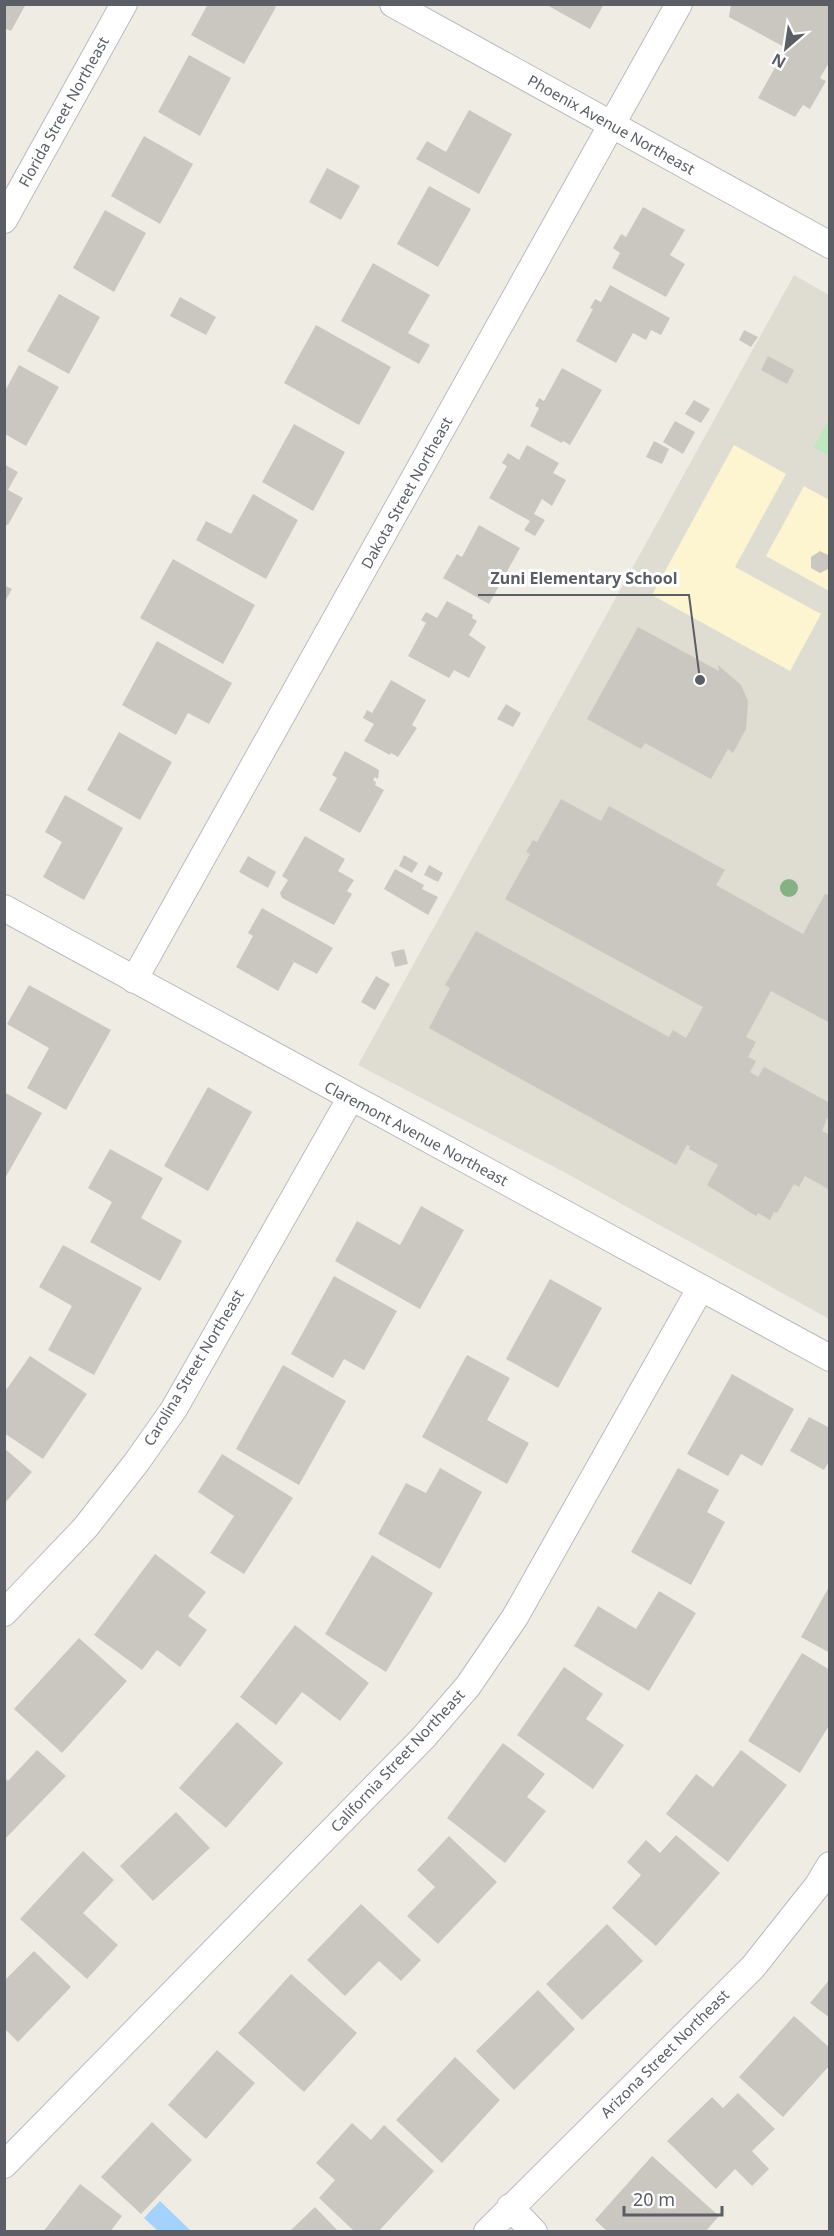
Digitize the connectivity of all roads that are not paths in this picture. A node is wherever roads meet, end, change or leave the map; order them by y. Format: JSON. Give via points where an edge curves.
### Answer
{"nodes":[{"id":1,"x":124,"y":4,"type":"edge"},
{"id":2,"x":393,"y":4,"type":"edge"},
{"id":3,"x":679,"y":4,"type":"edge"},
{"id":4,"x":612,"y":126,"type":"junction"},
{"id":5,"x":4,"y":220,"type":"edge"},
{"id":6,"x":830,"y":245,"type":"edge"},
{"id":7,"x":4,"y":908,"type":"edge"},
{"id":8,"x":134,"y":980,"type":"junction"},
{"id":9,"x":350,"y":1099,"type":"junction"},
{"id":10,"x":700,"y":1288,"type":"junction"},
{"id":11,"x":830,"y":1359,"type":"edge"},
{"id":12,"x":4,"y":1613,"type":"edge"},
{"id":13,"x":830,"y":1865,"type":"edge"},
{"id":14,"x":4,"y":2165,"type":"edge"},
{"id":15,"x":510,"y":2207,"type":"junction"},
{"id":16,"x":487,"y":2232,"type":"edge"},
{"id":17,"x":534,"y":2232,"type":"edge"}],
"edges":[{"from":1,"to":5,"type":"street","name":"Florida Street Northeast"},
{"from":2,"to":4,"type":"street","name":"Phoenix Avenue Northeast"},
{"from":3,"to":4,"type":"street","name":"Dakota Street Northeast"},
{"from":4,"to":6,"type":"street","name":"Phoenix Avenue Northeast"},
{"from":4,"to":8,"type":"street","name":"Dakota Street Northeast"},
{"from":7,"to":8,"type":"street","name":"Claremont Avenue Northeast"},
{"from":8,"to":9,"type":"street","name":"Claremont Avenue Northeast"},
{"from":9,"to":10,"type":"street","name":"Claremont Avenue Northeast"},
{"from":9,"to":12,"type":"street","name":"Carolina Street Northeast","via":[[174,1409],[85,1528]]},
{"from":10,"to":11,"type":"street","name":"Claremont Avenue Northeast"},
{"from":10,"to":14,"type":"street","name":"California Street Northeast","via":[[515,1617],[468,1686],[423,1738]]},
{"from":13,"to":15,"type":"street","name":"Arizona Street Northeast","via":[[753,1967]]},
{"from":15,"to":16,"type":"street","name":"Arizona Street Northeast"},
{"from":15,"to":17,"type":"street"}]}
